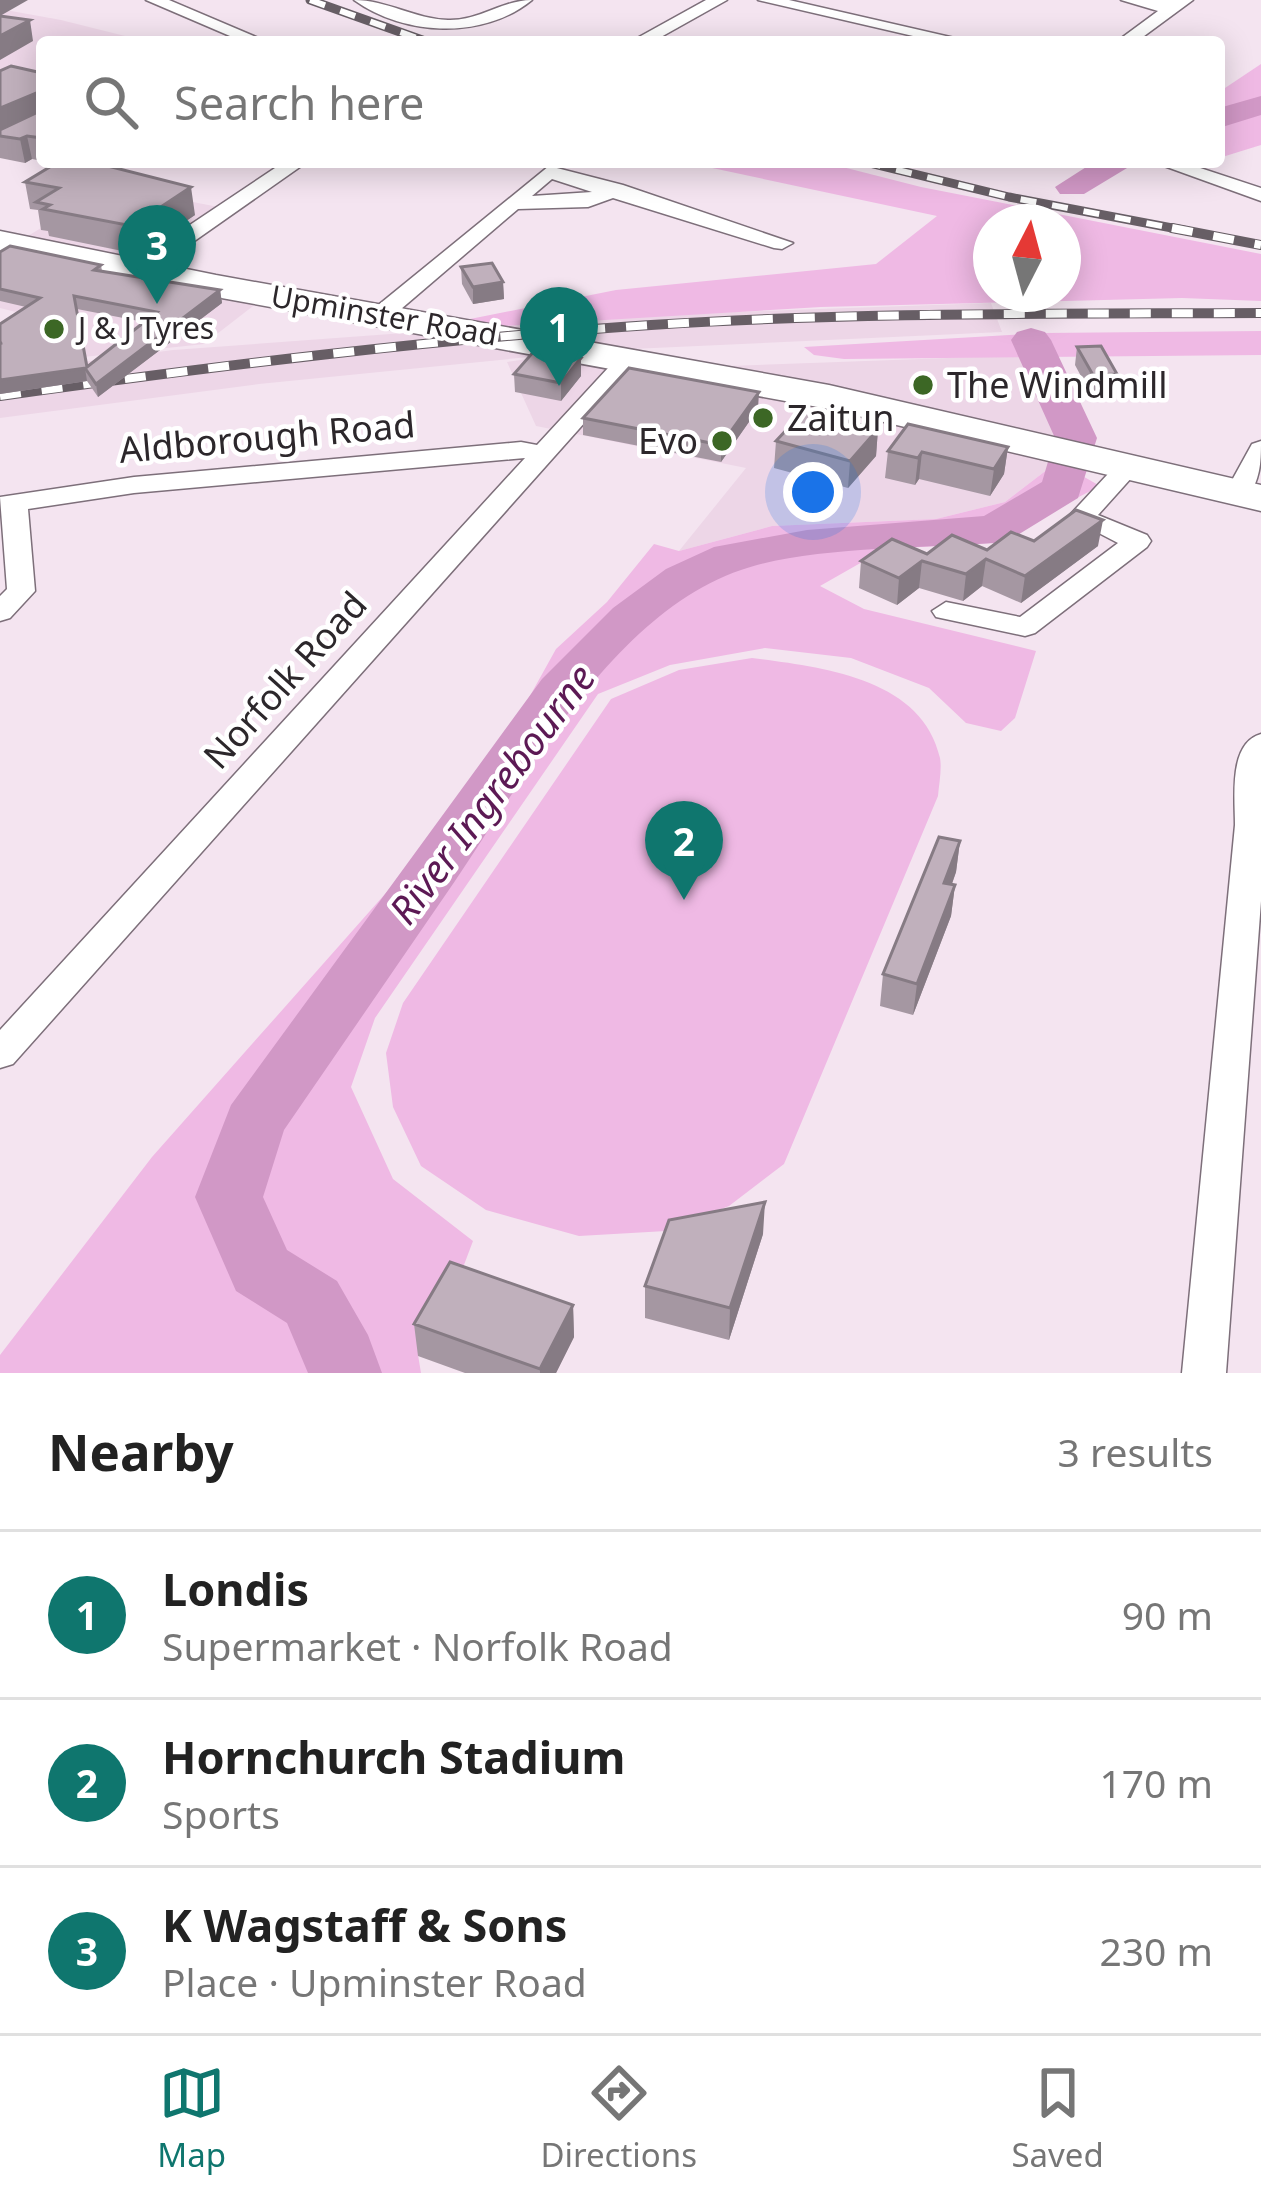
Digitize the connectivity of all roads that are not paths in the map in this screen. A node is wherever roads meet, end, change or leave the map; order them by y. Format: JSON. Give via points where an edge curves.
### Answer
{"nodes":[{"id":1,"x":154,"y":0,"type":"edge"},
{"id":2,"x":362,"y":0,"type":"edge"},
{"id":3,"x":524,"y":0,"type":"edge"},
{"id":4,"x":719,"y":0,"type":"edge"},
{"id":5,"x":766,"y":0,"type":"edge"},
{"id":6,"x":1129,"y":0,"type":"edge"},
{"id":7,"x":1179,"y":4,"type":"edge"},
{"id":8,"x":876,"y":23,"type":"junction"},
{"id":9,"x":221,"y":25,"type":"junction"},
{"id":10,"x":201,"y":36,"type":"edge"},
{"id":11,"x":246,"y":36,"type":"edge"},
{"id":12,"x":650,"y":36,"type":"edge"},
{"id":13,"x":855,"y":36,"type":"edge"},
{"id":14,"x":936,"y":36,"type":"edge"},
{"id":15,"x":1134,"y":36,"type":"edge"},
{"id":16,"x":288,"y":168,"type":"edge"},
{"id":17,"x":1181,"y":168,"type":"edge"},
{"id":18,"x":616,"y":189,"type":"junction"},
{"id":19,"x":1261,"y":195,"type":"edge"},
{"id":20,"x":512,"y":203,"type":"junction"},
{"id":21,"x":2,"y":243,"type":"edge"},
{"id":22,"x":782,"y":243,"type":"dead end"},
{"id":23,"x":138,"y":270,"type":"junction"},
{"id":24,"x":379,"y":316,"type":"junction"},
{"id":25,"x":628,"y":360,"type":"junction"},
{"id":26,"x":1261,"y":449,"type":"edge"},
{"id":27,"x":542,"y":453,"type":"junction"},
{"id":28,"x":1091,"y":457,"type":"junction"},
{"id":29,"x":1250,"y":495,"type":"edge"},
{"id":30,"x":7,"y":503,"type":"edge"},
{"id":31,"x":946,"y":611,"type":"dead end"},
{"id":32,"x":0,"y":612,"type":"edge"},
{"id":33,"x":1261,"y":744,"type":"edge"},
{"id":34,"x":0,"y":1054,"type":"edge"},
{"id":35,"x":1204,"y":1373,"type":"edge"}],
"edges":[{"from":1,"to":9,"type":"street"},
{"from":2,"to":3,"type":"street","via":[[443,28],[475,25]]},
{"from":4,"to":12,"type":"street"},
{"from":5,"to":8,"type":"street"},
{"from":6,"to":7,"type":"street"},
{"from":7,"to":15,"type":"street"},
{"from":8,"to":13,"type":"street"},
{"from":8,"to":14,"type":"street"},
{"from":9,"to":10,"type":"street"},
{"from":9,"to":11,"type":"street"},
{"from":16,"to":23,"type":"street"},
{"from":17,"to":19,"type":"street"},
{"from":18,"to":20,"type":"street","via":[[588,201]]},
{"from":18,"to":20,"type":"street","via":[[550,172]]},
{"from":18,"to":22,"type":"street"},
{"from":20,"to":24,"type":"street"},
{"from":21,"to":23,"type":"main road","name":"Upminster Road"},
{"from":23,"to":24,"type":"main road","name":"Upminster Road"},
{"from":24,"to":25,"type":"main road","name":"Upminster Road"},
{"from":25,"to":27,"type":"street","name":"Norfolk Road"},
{"from":25,"to":28,"type":"main road","name":"Upminster Road"},
{"from":26,"to":29,"type":"street"},
{"from":27,"to":30,"type":"street","name":"Aldborough Road","via":[[134,484]]},
{"from":27,"to":34,"type":"street","name":"Norfolk Road"},
{"from":28,"to":29,"type":"main road","name":"Upminster Road"},
{"from":28,"to":31,"type":"street","via":[[1071,522],[1137,542],[1024,627]]},
{"from":30,"to":32,"type":"street","via":[[21,591]]},
{"from":33,"to":35,"type":"street","via":[[1251,774]]}]}
